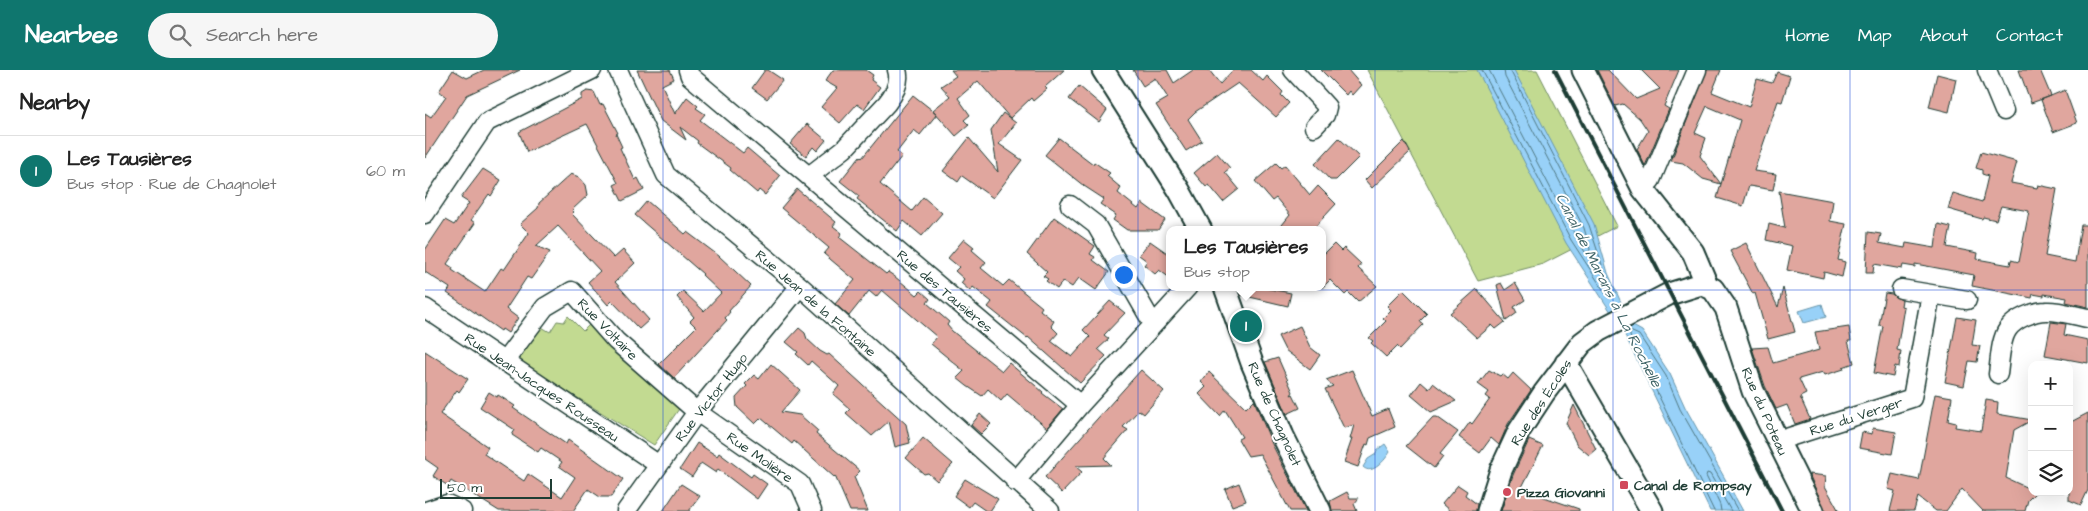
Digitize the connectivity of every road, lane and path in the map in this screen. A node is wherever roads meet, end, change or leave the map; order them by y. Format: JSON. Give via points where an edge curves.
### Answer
{"nodes":[{"id":1,"x":592,"y":70,"type":"edge"},
{"id":2,"x":618,"y":70,"type":"edge"},
{"id":3,"x":689,"y":70,"type":"edge"},
{"id":4,"x":897,"y":70,"type":"edge"},
{"id":5,"x":1103,"y":70,"type":"edge"},
{"id":6,"x":1293,"y":70,"type":"edge"},
{"id":7,"x":1583,"y":70,"type":"edge"},
{"id":8,"x":1697,"y":70,"type":"edge"},
{"id":9,"x":1987,"y":70,"type":"edge"},
{"id":10,"x":2004,"y":110,"type":"dead end"},
{"id":11,"x":1314,"y":127,"type":"dead end"},
{"id":12,"x":809,"y":176,"type":"junction"},
{"id":13,"x":1643,"y":189,"type":"junction"},
{"id":14,"x":1070,"y":205,"type":"dead end"},
{"id":15,"x":425,"y":214,"type":"edge"},
{"id":16,"x":1199,"y":226,"type":"edge"},
{"id":17,"x":1707,"y":285,"type":"junction"},
{"id":18,"x":799,"y":286,"type":"junction"},
{"id":19,"x":1901,"y":290,"type":"dead end"},
{"id":20,"x":1185,"y":291,"type":"edge"},
{"id":21,"x":1226,"y":291,"type":"edge"},
{"id":22,"x":1931,"y":294,"type":"junction"},
{"id":23,"x":1967,"y":300,"type":"dead end"},
{"id":24,"x":425,"y":308,"type":"edge"},
{"id":25,"x":2088,"y":318,"type":"edge"},
{"id":26,"x":1153,"y":324,"type":"junction"},
{"id":27,"x":504,"y":362,"type":"junction"},
{"id":28,"x":1566,"y":363,"type":"junction"},
{"id":29,"x":1998,"y":374,"type":"dead end"},
{"id":30,"x":1581,"y":392,"type":"junction"},
{"id":31,"x":1544,"y":393,"type":"junction"},
{"id":32,"x":1080,"y":406,"type":"junction"},
{"id":33,"x":697,"y":412,"type":"junction"},
{"id":34,"x":1777,"y":441,"type":"junction"},
{"id":35,"x":659,"y":465,"type":"junction"},
{"id":36,"x":1015,"y":482,"type":"junction"},
{"id":37,"x":426,"y":511,"type":"edge"},
{"id":38,"x":462,"y":511,"type":"edge"},
{"id":39,"x":626,"y":511,"type":"edge"},
{"id":40,"x":812,"y":511,"type":"edge"},
{"id":41,"x":1050,"y":511,"type":"edge"},
{"id":42,"x":1320,"y":511,"type":"edge"},
{"id":43,"x":1488,"y":511,"type":"edge"},
{"id":44,"x":1652,"y":511,"type":"edge"},
{"id":45,"x":1813,"y":511,"type":"edge"}],
"edges":[{"from":1,"to":15,"type":"street","via":[[487,122]]},
{"from":2,"to":18,"type":"street","name":"Rue Jean de la Fontaine","via":[[666,175]]},
{"from":3,"to":12,"type":"street","name":"Rue des Tausières","via":[[690,76]]},
{"from":4,"to":12,"type":"street","via":[[899,74],[893,95],[882,109],[844,149]]},
{"from":5,"to":16,"type":"street"},
{"from":6,"to":11,"type":"street","via":[[1327,106],[1325,114]]},
{"from":7,"to":13,"type":"street","name":"Rue du Poteau"},
{"from":8,"to":13,"type":"street","via":[[1651,180]]},
{"from":9,"to":10,"type":"street"},
{"from":12,"to":32,"type":"street","name":"Rue des Tausières"},
{"from":13,"to":17,"type":"street","name":"Rue du Poteau","via":[[1693,252]]},
{"from":14,"to":26,"type":"street","via":[[1096,225]]},
{"from":17,"to":28,"type":"street","name":"Rue des Écoles","via":[[1693,285],[1669,294],[1598,331]]},
{"from":17,"to":34,"type":"street","name":"Rue du Poteau","via":[[1726,308],[1746,373]]},
{"from":18,"to":33,"type":"street","name":"Rue Victor Hugo"},
{"from":18,"to":36,"type":"street","name":"Rue Jean de la Fontaine"},
{"from":19,"to":22,"type":"street"},
{"from":20,"to":26,"type":"street"},
{"from":21,"to":42,"type":"street","name":"Rue de Chagnolet","via":[[1251,363]]},
{"from":22,"to":23,"type":"street"},
{"from":22,"to":34,"type":"street","name":"Rue du Verger","via":[[1912,398]]},
{"from":24,"to":27,"type":"street","name":"Rue Jean-Jacques Rousseau"},
{"from":25,"to":29,"type":"street","via":[[2046,311],[2018,320],[2008,329],[2003,342]]},
{"from":26,"to":32,"type":"street"},
{"from":27,"to":33,"type":"street","name":"Rue Voltaire","via":[[545,308],[572,291],[616,342]]},
{"from":27,"to":35,"type":"street","name":"Rue Jean-Jacques Rousseau"},
{"from":28,"to":30,"type":"street"},
{"from":28,"to":31,"type":"street","name":"Rue des Écoles"},
{"from":30,"to":31,"type":"street"},
{"from":30,"to":44,"type":"street"},
{"from":31,"to":43,"type":"street","name":"Rue des Écoles","via":[[1511,446]]},
{"from":32,"to":36,"type":"street"},
{"from":33,"to":35,"type":"street","name":"Rue Victor Hugo"},
{"from":33,"to":40,"type":"street","name":"Rue Molière","via":[[800,484]]},
{"from":34,"to":45,"type":"street","name":"Rue du Poteau"},
{"from":35,"to":39,"type":"street","name":"Rue Victor Hugo"},
{"from":36,"to":41,"type":"street","name":"Rue Jean de la Fontaine"},
{"from":37,"to":38,"type":"street","via":[[447,504]]}]}
